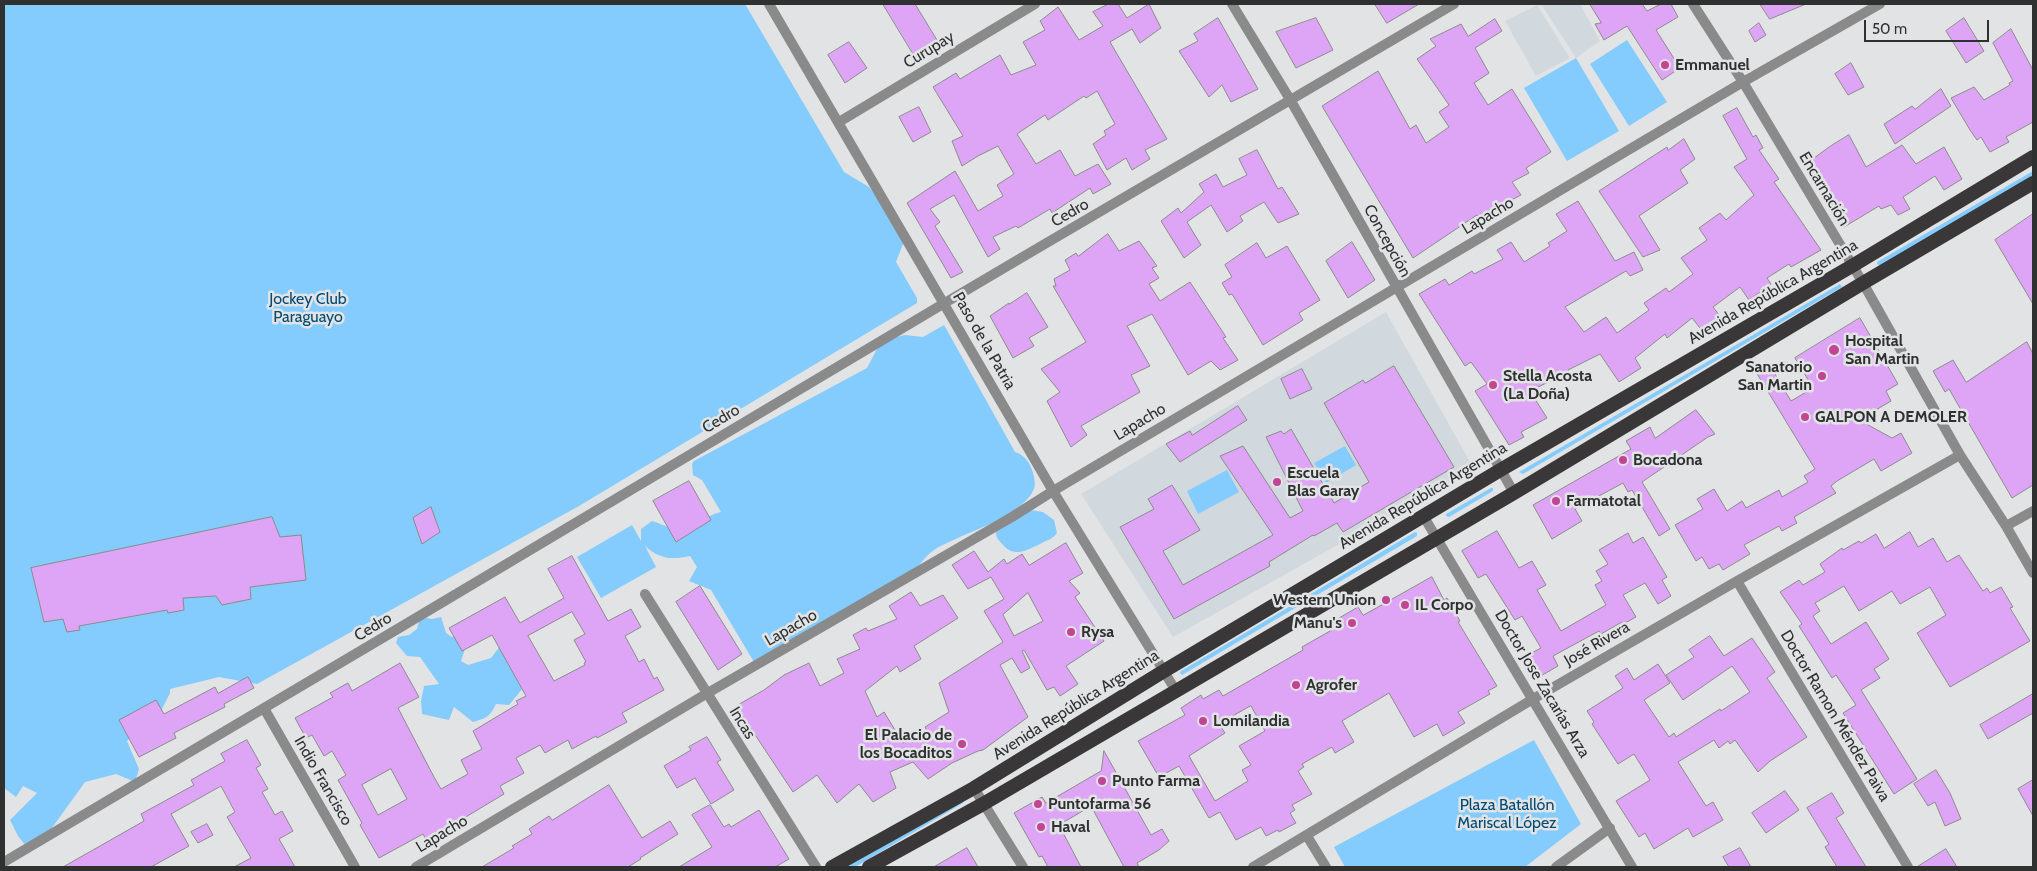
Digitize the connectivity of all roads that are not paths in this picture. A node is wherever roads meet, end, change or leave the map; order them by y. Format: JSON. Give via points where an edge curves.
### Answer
{"nodes":[{"id":1,"x":769,"y":4,"type":"edge"},
{"id":2,"x":1035,"y":4,"type":"edge"},
{"id":3,"x":1232,"y":4,"type":"edge"},
{"id":4,"x":1454,"y":4,"type":"edge"},
{"id":5,"x":1693,"y":4,"type":"edge"},
{"id":6,"x":1880,"y":4,"type":"edge"},
{"id":7,"x":1743,"y":82,"type":"junction"},
{"id":8,"x":1291,"y":102,"type":"junction"},
{"id":9,"x":839,"y":122,"type":"junction"},
{"id":10,"x":2033,"y":157,"type":"edge"},
{"id":11,"x":2033,"y":183,"type":"edge"},
{"id":12,"x":1852,"y":266,"type":"junction"},
{"id":13,"x":1863,"y":283,"type":"junction"},
{"id":14,"x":1396,"y":288,"type":"junction"},
{"id":15,"x":945,"y":303,"type":"junction"},
{"id":16,"x":1960,"y":455,"type":"junction"},
{"id":17,"x":1502,"y":469,"type":"junction"},
{"id":18,"x":1053,"y":491,"type":"junction"},
{"id":19,"x":1514,"y":493,"type":"junction"},
{"id":20,"x":2033,"y":510,"type":"edge"},
{"id":21,"x":1424,"y":517,"type":"junction"},
{"id":22,"x":2006,"y":526,"type":"junction"},
{"id":23,"x":1437,"y":538,"type":"junction"},
{"id":24,"x":2033,"y":573,"type":"edge"},
{"id":25,"x":1737,"y":581,"type":"junction"},
{"id":26,"x":645,"y":594,"type":"dead end"},
{"id":27,"x":1164,"y":671,"type":"junction"},
{"id":28,"x":1176,"y":691,"type":"junction"},
{"id":29,"x":706,"y":694,"type":"junction"},
{"id":30,"x":1533,"y":699,"type":"junction"},
{"id":31,"x":265,"y":710,"type":"junction"},
{"id":32,"x":974,"y":788,"type":"junction"},
{"id":33,"x":983,"y":804,"type":"junction"},
{"id":34,"x":1610,"y":828,"type":"junction"},
{"id":35,"x":1307,"y":836,"type":"junction"},
{"id":36,"x":4,"y":862,"type":"edge"},
{"id":37,"x":355,"y":867,"type":"edge"},
{"id":38,"x":416,"y":867,"type":"edge"},
{"id":39,"x":816,"y":867,"type":"edge"},
{"id":40,"x":832,"y":867,"type":"edge"},
{"id":41,"x":869,"y":867,"type":"edge"},
{"id":42,"x":1023,"y":867,"type":"edge"},
{"id":43,"x":1253,"y":867,"type":"edge"},
{"id":44,"x":1326,"y":867,"type":"edge"},
{"id":45,"x":1556,"y":867,"type":"edge"},
{"id":46,"x":1632,"y":867,"type":"edge"},
{"id":47,"x":1908,"y":867,"type":"edge"}],
"edges":[{"from":1,"to":9,"type":"street","name":"Paso de la Patria"},
{"from":2,"to":9,"type":"street","name":"Curupay"},
{"from":3,"to":8,"type":"street","name":"Concepción"},
{"from":4,"to":8,"type":"street","name":"Cedro"},
{"from":5,"to":7,"type":"street","name":"Encarnación"},
{"from":6,"to":7,"type":"street","name":"Lapacho"},
{"from":7,"to":12,"type":"street","name":"Encarnación"},
{"from":7,"to":14,"type":"street","name":"Lapacho"},
{"from":8,"to":14,"type":"street","name":"Concepción"},
{"from":8,"to":15,"type":"street","name":"Cedro"},
{"from":9,"to":15,"type":"street","name":"Paso de la Patria"},
{"from":10,"to":12,"type":"highway","name":"Avenida República Argentina"},
{"from":11,"to":13,"type":"highway"},
{"from":12,"to":13,"type":"street","name":"Encarnación"},
{"from":12,"to":17,"type":"highway","name":"Avenida República Argentina"},
{"from":13,"to":16,"type":"street","name":"Encarnación"},
{"from":13,"to":19,"type":"highway"},
{"from":14,"to":17,"type":"street","name":"Concepción"},
{"from":14,"to":18,"type":"street","name":"Lapacho"},
{"from":15,"to":18,"type":"street","name":"Paso de la Patria"},
{"from":15,"to":31,"type":"street","name":"Cedro"},
{"from":16,"to":22,"type":"street","name":"Encarnación"},
{"from":16,"to":25,"type":"street","name":"José Rivera"},
{"from":17,"to":19,"type":"street","name":"Concepción"},
{"from":17,"to":21,"type":"highway","name":"Avenida República Argentina"},
{"from":18,"to":27,"type":"street","name":"Paso de la Patria"},
{"from":18,"to":29,"type":"street","name":"Lapacho"},
{"from":19,"to":23,"type":"highway"},
{"from":20,"to":22,"type":"street"},
{"from":21,"to":23,"type":"street","name":"Doctor Jose Zacarías Arza"},
{"from":21,"to":27,"type":"highway","name":"Avenida República Argentina"},
{"from":22,"to":24,"type":"street","name":"Encarnación"},
{"from":23,"to":28,"type":"highway"},
{"from":23,"to":30,"type":"street","name":"Doctor Jose Zacarías Arza"},
{"from":25,"to":30,"type":"street","name":"José Rivera"},
{"from":25,"to":47,"type":"street","name":"Doctor Ramon Méndez Paiva"},
{"from":26,"to":29,"type":"street","name":"Incas"},
{"from":27,"to":28,"type":"street","name":"Paso de la Patria"},
{"from":27,"to":32,"type":"highway","name":"Avenida República Argentina"},
{"from":28,"to":33,"type":"highway"},
{"from":29,"to":38,"type":"street","name":"Lapacho"},
{"from":29,"to":39,"type":"street","name":"Incas"},
{"from":30,"to":34,"type":"street","name":"Doctor Jose Zacarías Arza"},
{"from":30,"to":35,"type":"street","name":"José Rivera"},
{"from":31,"to":36,"type":"street","name":"Cedro"},
{"from":31,"to":37,"type":"street","name":"Indio Francisco"},
{"from":32,"to":33,"type":"street"},
{"from":32,"to":40,"type":"highway","name":"Avenida República Argentina"},
{"from":33,"to":41,"type":"highway"},
{"from":33,"to":42,"type":"street"},
{"from":34,"to":45,"type":"street"},
{"from":34,"to":46,"type":"street","name":"Doctor Jose Zacarías Arza"},
{"from":35,"to":43,"type":"street","name":"José Rivera"},
{"from":35,"to":44,"type":"street"}]}
